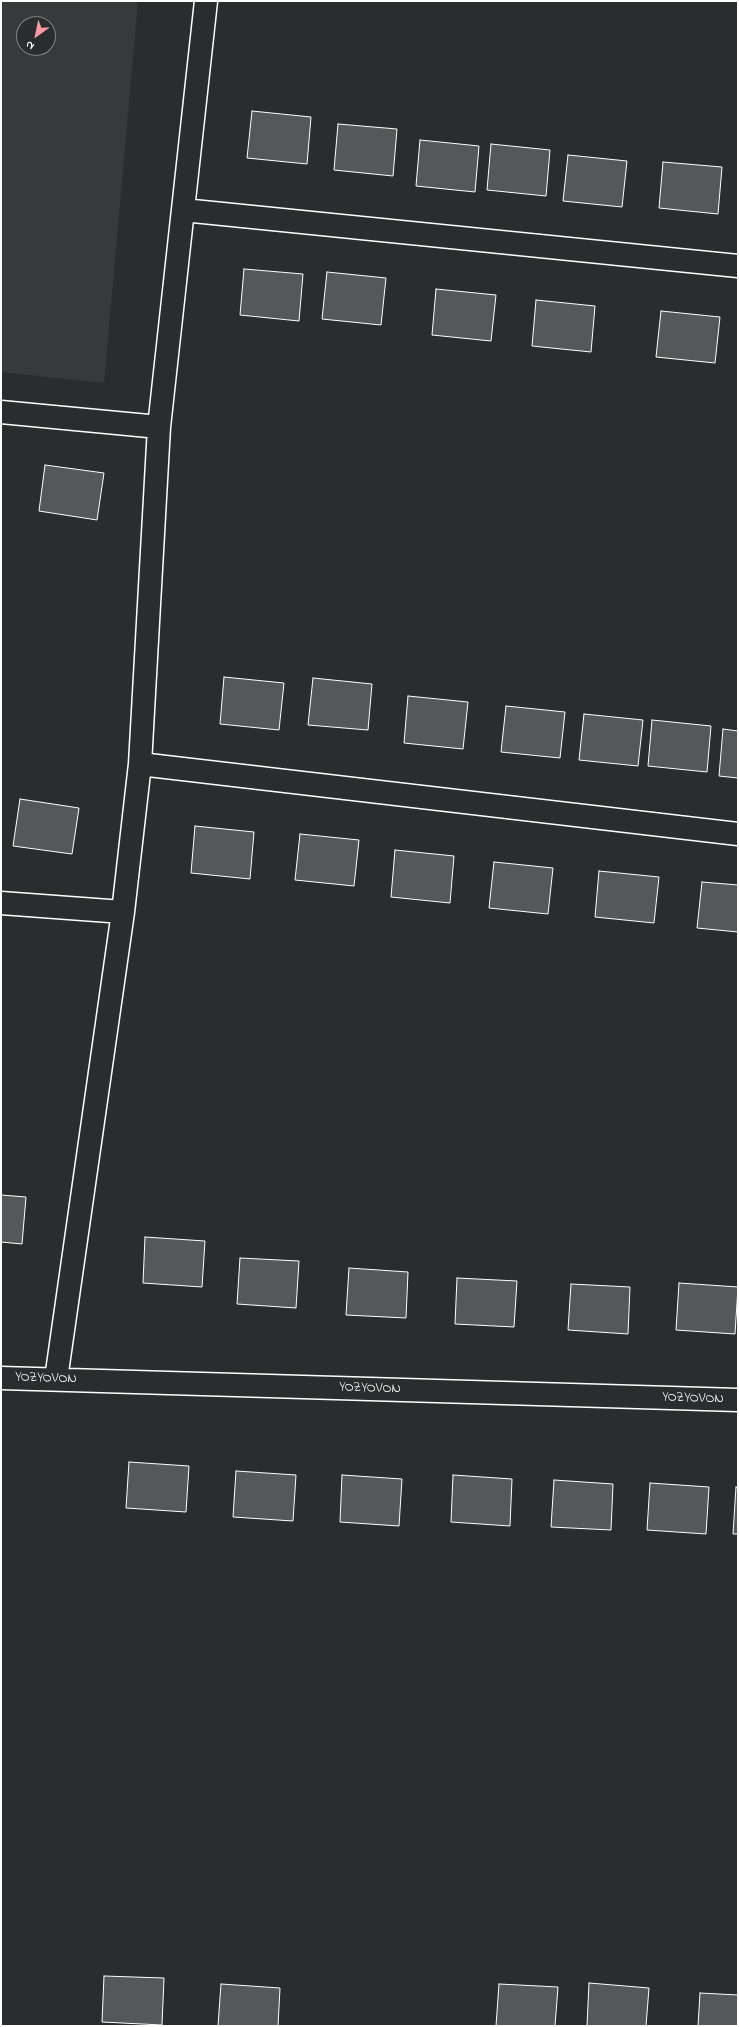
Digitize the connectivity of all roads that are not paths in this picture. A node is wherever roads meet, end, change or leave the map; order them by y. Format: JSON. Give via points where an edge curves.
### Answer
{"nodes":[{"id":1,"x":206,"y":1,"type":"edge"},
{"id":2,"x":183,"y":210,"type":"junction"},
{"id":3,"x":738,"y":266,"type":"edge"},
{"id":4,"x":1,"y":412,"type":"edge"},
{"id":5,"x":158,"y":427,"type":"junction"},
{"id":6,"x":140,"y":764,"type":"junction"},
{"id":7,"x":738,"y":834,"type":"edge"},
{"id":8,"x":1,"y":903,"type":"edge"},
{"id":9,"x":123,"y":912,"type":"junction"},
{"id":10,"x":1,"y":1378,"type":"edge"},
{"id":11,"x":56,"y":1379,"type":"junction"},
{"id":12,"x":738,"y":1400,"type":"edge"}],
"edges":[{"from":1,"to":2,"type":"street"},
{"from":2,"to":3,"type":"street"},
{"from":2,"to":5,"type":"street"},
{"from":4,"to":5,"type":"street"},
{"from":5,"to":6,"type":"street"},
{"from":6,"to":7,"type":"street"},
{"from":6,"to":9,"type":"street"},
{"from":8,"to":9,"type":"street"},
{"from":9,"to":11,"type":"street"},
{"from":10,"to":11,"type":"street","name":"YOZYOVON"},
{"from":11,"to":12,"type":"street","name":"YOZYOVON"}]}
